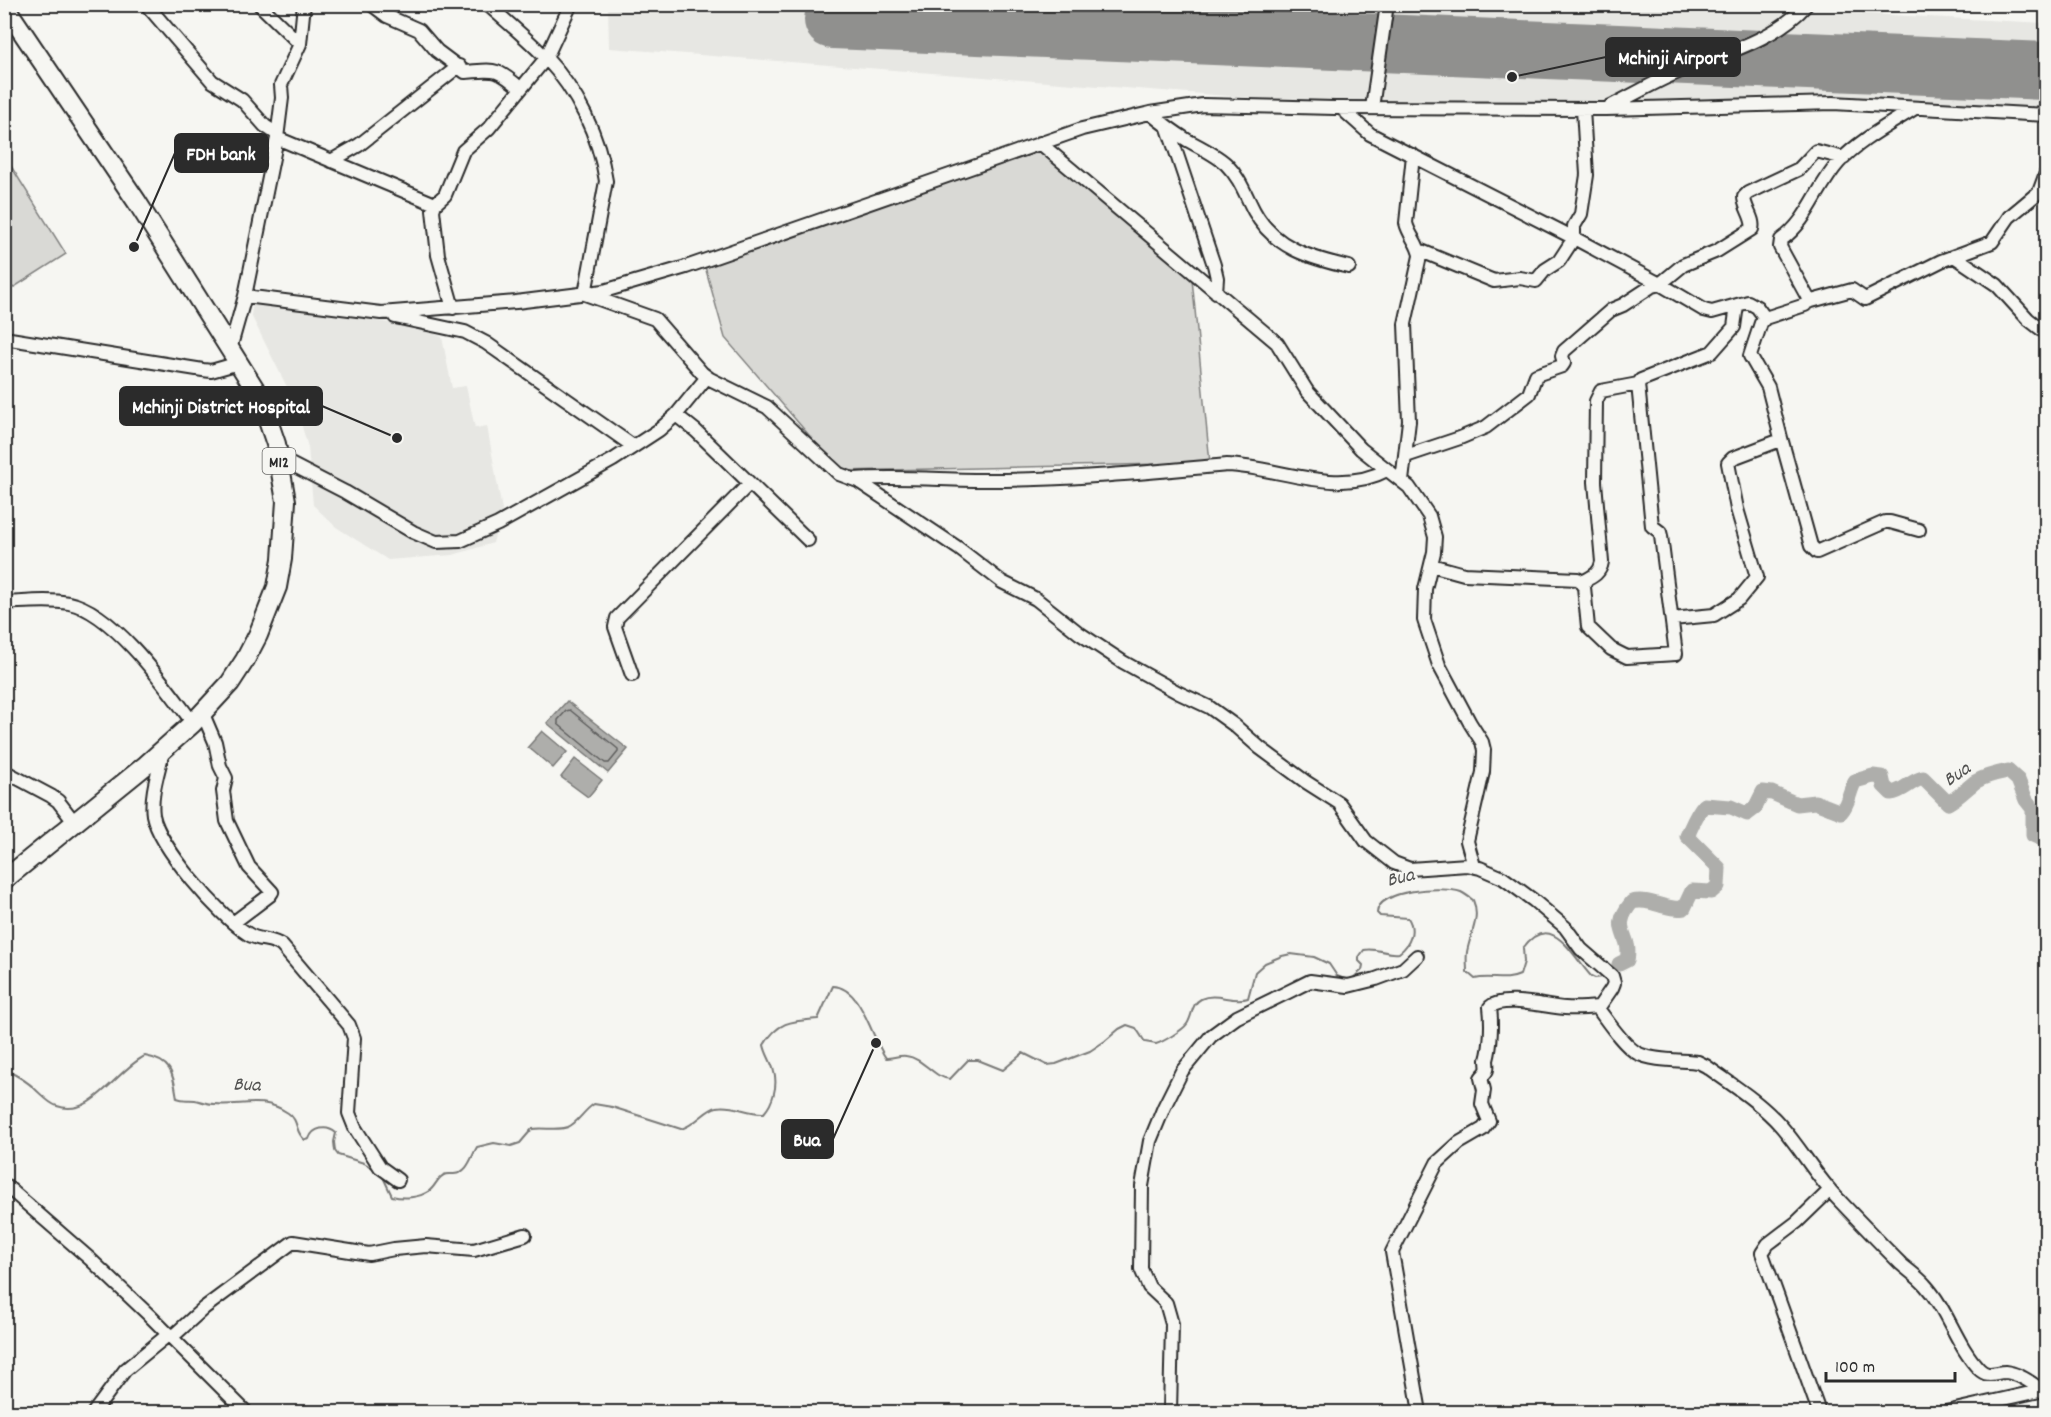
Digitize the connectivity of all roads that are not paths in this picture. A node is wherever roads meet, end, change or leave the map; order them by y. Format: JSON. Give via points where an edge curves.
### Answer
{"nodes":[{"id":1,"x":146,"y":4,"type":"edge"},
{"id":2,"x":259,"y":4,"type":"edge"},
{"id":3,"x":304,"y":4,"type":"edge"},
{"id":4,"x":371,"y":4,"type":"edge"},
{"id":5,"x":487,"y":4,"type":"edge"},
{"id":6,"x":571,"y":4,"type":"edge"},
{"id":7,"x":1387,"y":4,"type":"edge"},
{"id":8,"x":1808,"y":4,"type":"edge"},
{"id":9,"x":4,"y":5,"type":"edge"},
{"id":10,"x":300,"y":44,"type":"junction"},
{"id":11,"x":546,"y":58,"type":"junction"},
{"id":12,"x":459,"y":66,"type":"junction"},
{"id":13,"x":520,"y":88,"type":"junction"},
{"id":14,"x":1341,"y":108,"type":"junction"},
{"id":15,"x":1372,"y":108,"type":"junction"},
{"id":16,"x":1915,"y":108,"type":"junction"},
{"id":17,"x":1583,"y":109,"type":"junction"},
{"id":18,"x":1606,"y":109,"type":"junction"},
{"id":19,"x":1150,"y":113,"type":"junction"},
{"id":20,"x":2046,"y":115,"type":"edge"},
{"id":21,"x":1168,"y":128,"type":"junction"},
{"id":22,"x":277,"y":136,"type":"junction"},
{"id":23,"x":1040,"y":143,"type":"junction"},
{"id":24,"x":1413,"y":155,"type":"junction"},
{"id":25,"x":1844,"y":158,"type":"junction"},
{"id":26,"x":331,"y":161,"type":"junction"},
{"id":27,"x":2046,"y":173,"type":"edge"},
{"id":28,"x":435,"y":204,"type":"junction"},
{"id":29,"x":1574,"y":238,"type":"junction"},
{"id":30,"x":1419,"y":249,"type":"junction"},
{"id":31,"x":1954,"y":256,"type":"junction"},
{"id":32,"x":1349,"y":267,"type":"dead end"},
{"id":33,"x":1660,"y":284,"type":"junction"},
{"id":34,"x":1216,"y":292,"type":"junction"},
{"id":35,"x":585,"y":294,"type":"junction"},
{"id":36,"x":245,"y":296,"type":"junction"},
{"id":37,"x":1808,"y":303,"type":"junction"},
{"id":38,"x":1737,"y":305,"type":"junction"},
{"id":39,"x":453,"y":308,"type":"junction"},
{"id":40,"x":381,"y":313,"type":"junction"},
{"id":41,"x":1765,"y":318,"type":"junction"},
{"id":42,"x":2046,"y":333,"type":"edge"},
{"id":43,"x":4,"y":338,"type":"edge"},
{"id":44,"x":235,"y":356,"type":"junction"},
{"id":45,"x":707,"y":377,"type":"junction"},
{"id":46,"x":1638,"y":384,"type":"junction"},
{"id":47,"x":676,"y":415,"type":"junction"},
{"id":48,"x":1781,"y":438,"type":"junction"},
{"id":49,"x":633,"y":446,"type":"junction"},
{"id":50,"x":1406,"y":456,"type":"junction"},
{"id":51,"x":279,"y":458,"type":"junction"},
{"id":52,"x":1387,"y":470,"type":"junction"},
{"id":53,"x":855,"y":479,"type":"junction"},
{"id":54,"x":1402,"y":481,"type":"junction"},
{"id":55,"x":749,"y":484,"type":"junction"},
{"id":56,"x":1919,"y":530,"type":"dead end"},
{"id":57,"x":808,"y":540,"type":"dead end"},
{"id":58,"x":1431,"y":564,"type":"junction"},
{"id":59,"x":1582,"y":582,"type":"junction"},
{"id":60,"x":4,"y":603,"type":"edge"},
{"id":61,"x":1672,"y":619,"type":"junction"},
{"id":62,"x":632,"y":675,"type":"dead end"},
{"id":63,"x":198,"y":719,"type":"junction"},
{"id":64,"x":163,"y":751,"type":"junction"},
{"id":65,"x":4,"y":771,"type":"edge"},
{"id":66,"x":75,"y":823,"type":"junction"},
{"id":67,"x":1474,"y":866,"type":"junction"},
{"id":68,"x":4,"y":880,"type":"edge"},
{"id":69,"x":232,"y":923,"type":"junction"},
{"id":70,"x":1417,"y":956,"type":"dead end"},
{"id":71,"x":1599,"y":1007,"type":"junction"},
{"id":72,"x":398,"y":1180,"type":"dead end"},
{"id":73,"x":7,"y":1189,"type":"edge"},
{"id":74,"x":1830,"y":1190,"type":"junction"},
{"id":75,"x":525,"y":1234,"type":"dead end"},
{"id":76,"x":170,"y":1336,"type":"junction"},
{"id":77,"x":2044,"y":1390,"type":"edge"},
{"id":78,"x":94,"y":1413,"type":"edge"},
{"id":79,"x":246,"y":1413,"type":"edge"},
{"id":80,"x":1170,"y":1413,"type":"edge"},
{"id":81,"x":1420,"y":1413,"type":"edge"},
{"id":82,"x":1819,"y":1413,"type":"edge"},
{"id":83,"x":1946,"y":1413,"type":"edge"}],
"edges":[{"from":1,"to":22,"type":"street","via":[[207,76],[242,99]]},
{"from":2,"to":10,"type":"street"},
{"from":3,"to":10,"type":"street"},
{"from":4,"to":12,"type":"street","via":[[419,30],[437,51]]},
{"from":5,"to":11,"type":"street"},
{"from":6,"to":11,"type":"street"},
{"from":7,"to":15,"type":"street"},
{"from":8,"to":18,"type":"street","via":[[1796,18],[1767,34],[1674,74]]},
{"from":9,"to":44,"type":"highway","number":"M12"},
{"from":10,"to":22,"type":"street","via":[[281,85]]},
{"from":11,"to":13,"type":"street"},
{"from":11,"to":35,"type":"street","via":[[589,120],[604,168],[606,181]]},
{"from":12,"to":13,"type":"street","via":[[467,73],[497,71]]},
{"from":12,"to":26,"type":"street","via":[[366,140]]},
{"from":13,"to":28,"type":"street","via":[[489,128],[463,151],[445,195]]},
{"from":14,"to":15,"type":"street"},
{"from":14,"to":19,"type":"street","via":[[1203,105]]},
{"from":14,"to":24,"type":"street","via":[[1365,130]]},
{"from":15,"to":17,"type":"street"},
{"from":16,"to":18,"type":"street","via":[[1833,102]]},
{"from":16,"to":20,"type":"street"},
{"from":16,"to":25,"type":"street","via":[[1867,138]]},
{"from":17,"to":18,"type":"street"},
{"from":17,"to":29,"type":"street","via":[[1587,175]]},
{"from":19,"to":21,"type":"street"},
{"from":19,"to":23,"type":"street"},
{"from":21,"to":32,"type":"street","via":[[1233,172],[1260,222],[1274,236],[1307,257]]},
{"from":21,"to":34,"type":"street","via":[[1214,265]]},
{"from":22,"to":26,"type":"street"},
{"from":22,"to":36,"type":"street"},
{"from":23,"to":34,"type":"street"},
{"from":23,"to":35,"type":"street","via":[[686,267]]},
{"from":24,"to":29,"type":"street"},
{"from":24,"to":30,"type":"street","via":[[1406,223]]},
{"from":25,"to":33,"type":"street","via":[[1816,151],[1799,169],[1748,193],[1744,202],[1754,225],[1752,230],[1683,265]]},
{"from":25,"to":37,"type":"street","via":[[1798,225],[1779,243]]},
{"from":26,"to":28,"type":"street"},
{"from":27,"to":31,"type":"street","via":[[2039,192],[2009,217],[1992,242]]},
{"from":28,"to":39,"type":"street","via":[[438,255]]},
{"from":29,"to":30,"type":"street","via":[[1559,261],[1532,282],[1521,278],[1494,281]]},
{"from":29,"to":33,"type":"street"},
{"from":30,"to":50,"type":"street","via":[[1405,324],[1409,422]]},
{"from":31,"to":37,"type":"street","via":[[1865,299],[1851,290]]},
{"from":31,"to":42,"type":"street","via":[[1997,285]]},
{"from":33,"to":38,"type":"street","via":[[1704,310],[1712,312]]},
{"from":33,"to":50,"type":"street","via":[[1611,310],[1564,351],[1562,366],[1536,375],[1529,394],[1503,415],[1460,438]]},
{"from":34,"to":52,"type":"street","via":[[1277,343],[1307,391],[1361,449]]},
{"from":35,"to":39,"type":"street"},
{"from":35,"to":45,"type":"street","via":[[655,319]]},
{"from":36,"to":40,"type":"street"},
{"from":36,"to":44,"type":"street"},
{"from":37,"to":41,"type":"street"},
{"from":38,"to":41,"type":"street","via":[[1753,303]]},
{"from":38,"to":46,"type":"street","via":[[1734,327],[1712,352]]},
{"from":39,"to":40,"type":"street"},
{"from":40,"to":49,"type":"street","via":[[465,332]]},
{"from":41,"to":48,"type":"street","via":[[1750,356],[1768,387]]},
{"from":43,"to":44,"type":"street","via":[[212,371]]},
{"from":44,"to":51,"type":"highway","number":"M12","via":[[260,397]]},
{"from":45,"to":47,"type":"street"},
{"from":45,"to":53,"type":"street","via":[[767,406],[839,474]]},
{"from":46,"to":59,"type":"street","via":[[1601,391],[1596,401],[1595,482],[1602,562],[1596,575]]},
{"from":46,"to":61,"type":"street","via":[[1652,526],[1661,536]]},
{"from":47,"to":49,"type":"street"},
{"from":47,"to":55,"type":"street"},
{"from":48,"to":56,"type":"street","via":[[1813,550],[1820,552],[1884,522]]},
{"from":48,"to":61,"type":"street","via":[[1728,463],[1757,578],[1738,599],[1714,615]]},
{"from":49,"to":51,"type":"street","via":[[498,524],[460,541],[436,542]]},
{"from":50,"to":54,"type":"street"},
{"from":51,"to":63,"type":"highway","number":"M12","via":[[286,501],[277,587],[245,660]]},
{"from":52,"to":53,"type":"street","via":[[1346,481],[1227,465],[1049,478]]},
{"from":52,"to":54,"type":"street"},
{"from":53,"to":67,"type":"street","via":[[1123,662],[1234,724],[1260,748],[1339,803],[1366,841],[1394,863],[1410,869]]},
{"from":54,"to":58,"type":"street","via":[[1417,497],[1434,527]]},
{"from":55,"to":57,"type":"street"},
{"from":55,"to":62,"type":"street","via":[[617,618],[615,627]]},
{"from":58,"to":59,"type":"street","via":[[1464,574]]},
{"from":58,"to":67,"type":"street","via":[[1424,620],[1439,665],[1484,750],[1483,772],[1467,841]]},
{"from":59,"to":61,"type":"street","via":[[1588,627],[1623,656],[1676,654]]},
{"from":60,"to":63,"type":"street","via":[[71,604],[95,614],[112,627]]},
{"from":63,"to":64,"type":"highway","number":"M12"},
{"from":63,"to":69,"type":"street","via":[[215,742],[226,778],[223,791],[227,821],[249,867],[272,891]]},
{"from":64,"to":66,"type":"highway","number":"M12"},
{"from":64,"to":69,"type":"street","via":[[153,815],[176,859]]},
{"from":65,"to":66,"type":"street","via":[[58,801]]},
{"from":66,"to":68,"type":"highway","number":"M12"},
{"from":67,"to":71,"type":"street","via":[[1503,878],[1533,900],[1612,976],[1612,988]]},
{"from":69,"to":72,"type":"street","via":[[249,935],[282,946],[349,1025],[354,1038],[349,1113],[380,1167]]},
{"from":70,"to":80,"type":"street","via":[[1403,969],[1348,986],[1310,981],[1237,1017],[1211,1036],[1182,1071],[1150,1141],[1142,1186],[1142,1269],[1149,1287],[1166,1303],[1172,1324]]},
{"from":71,"to":74,"type":"street","via":[[1635,1052],[1698,1062],[1754,1099],[1780,1125]]},
{"from":71,"to":81,"type":"street","via":[[1562,1008],[1509,1002],[1490,1008],[1490,1055],[1481,1077],[1485,1090],[1482,1104],[1489,1121],[1437,1163],[1392,1252]]},
{"from":73,"to":76,"type":"street","via":[[90,1259]]},
{"from":74,"to":77,"type":"street","via":[[1925,1284],[1978,1369],[1992,1375],[2016,1375]]},
{"from":74,"to":82,"type":"street","via":[[1762,1253]]},
{"from":75,"to":76,"type":"street","via":[[474,1250],[426,1246],[369,1254],[292,1242]]},
{"from":76,"to":78,"type":"street","via":[[125,1370]]},
{"from":76,"to":79,"type":"street"},
{"from":77,"to":83,"type":"street"}]}
